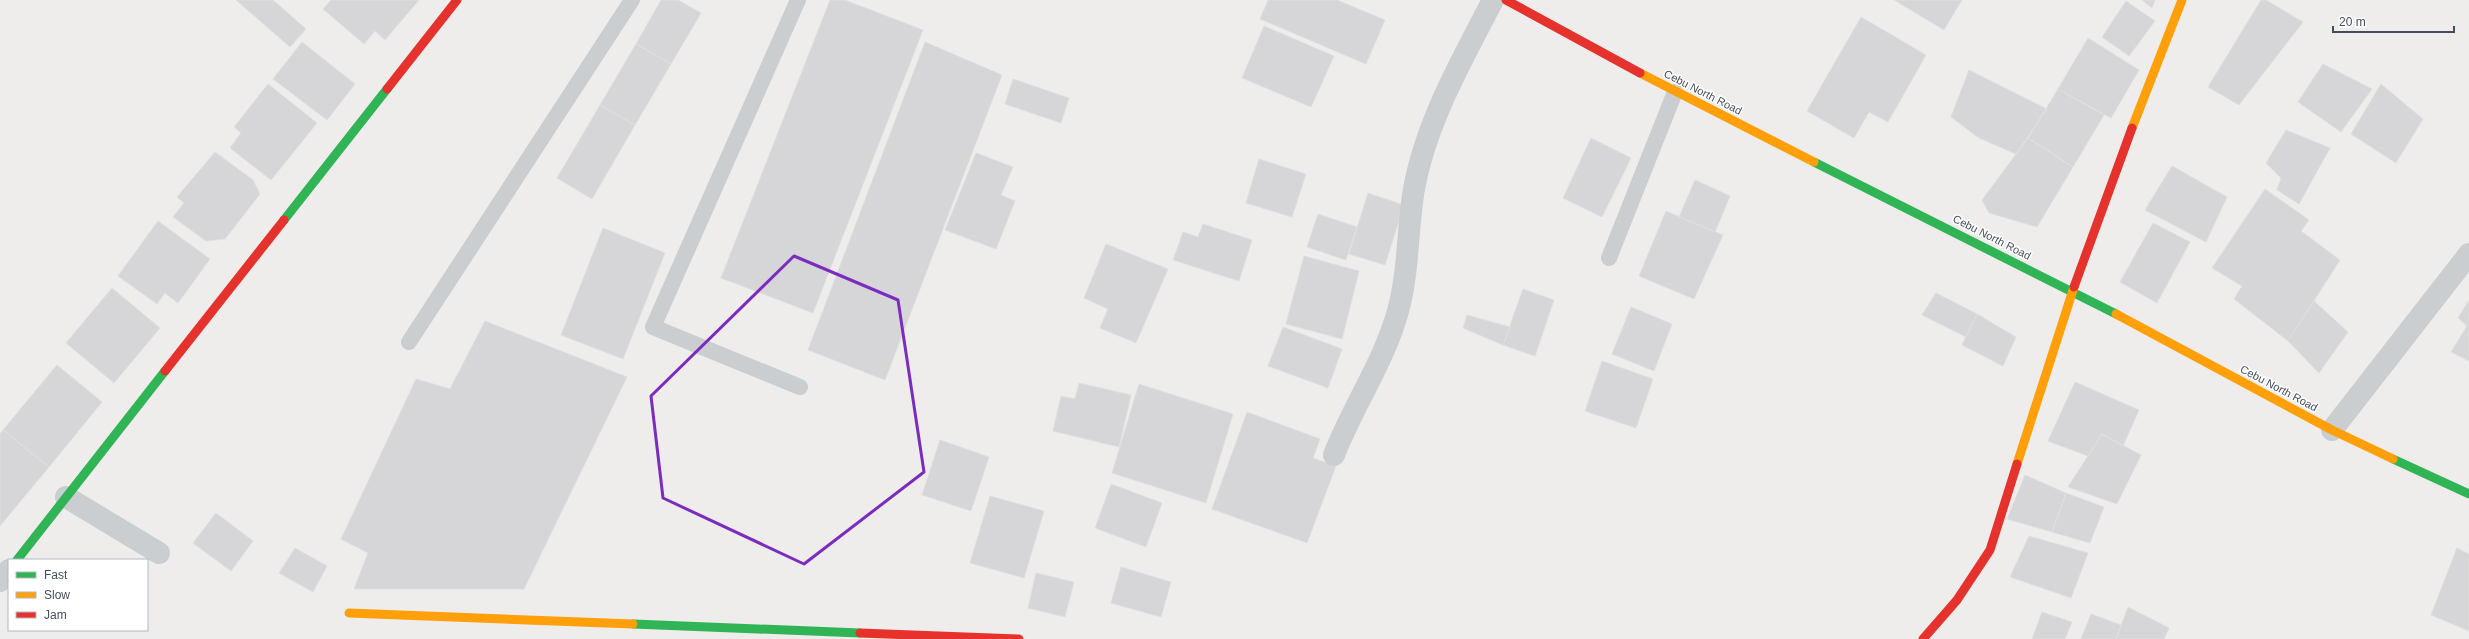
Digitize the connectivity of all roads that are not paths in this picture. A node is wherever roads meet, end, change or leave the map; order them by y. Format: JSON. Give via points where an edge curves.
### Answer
{"nodes":[{"id":1,"x":457,"y":0,"type":"edge"},
{"id":2,"x":632,"y":0,"type":"edge"},
{"id":3,"x":798,"y":0,"type":"edge"},
{"id":4,"x":1493,"y":0,"type":"edge"},
{"id":5,"x":1506,"y":0,"type":"edge"},
{"id":6,"x":2182,"y":0,"type":"edge"},
{"id":7,"x":1675,"y":92,"type":"junction"},
{"id":8,"x":2469,"y":254,"type":"edge"},
{"id":9,"x":1609,"y":258,"type":"dead end"},
{"id":10,"x":2073,"y":291,"type":"junction"},
{"id":11,"x":408,"y":342,"type":"dead end"},
{"id":12,"x":800,"y":387,"type":"dead end"},
{"id":13,"x":2332,"y":430,"type":"junction"},
{"id":14,"x":1334,"y":454,"type":"dead end"},
{"id":15,"x":2469,"y":494,"type":"edge"},
{"id":16,"x":66,"y":498,"type":"junction"},
{"id":17,"x":159,"y":553,"type":"dead end"},
{"id":18,"x":18,"y":559,"type":"edge"},
{"id":19,"x":8,"y":571,"type":"edge"},
{"id":20,"x":0,"y":581,"type":"edge"},
{"id":21,"x":349,"y":613,"type":"dead end"},
{"id":22,"x":943,"y":637,"type":"edge"},
{"id":23,"x":1019,"y":639,"type":"edge"},
{"id":24,"x":1923,"y":639,"type":"edge"}],
"edges":[{"from":1,"to":16,"type":"street"},
{"from":2,"to":11,"type":"lane"},
{"from":3,"to":12,"type":"lane","via":[[653,327]]},
{"from":4,"to":14,"type":"street","via":[[1430,130],[1414,188],[1406,279],[1398,313],[1379,363],[1344,428]]},
{"from":5,"to":7,"type":"street","name":"Cebu North Road"},
{"from":6,"to":10,"type":"street","via":[[2153,71]]},
{"from":7,"to":9,"type":"lane"},
{"from":7,"to":10,"type":"street","name":"Cebu North Road"},
{"from":8,"to":13,"type":"street"},
{"from":10,"to":13,"type":"street","name":"Cebu North Road"},
{"from":10,"to":24,"type":"street","via":[[1990,550],[1957,600]]},
{"from":13,"to":15,"type":"street","name":"Cebu North Road"},
{"from":16,"to":17,"type":"street"},
{"from":16,"to":18,"type":"street"},
{"from":19,"to":20,"type":"street"},
{"from":21,"to":22,"type":"street"},
{"from":22,"to":23,"type":"street"}]}
